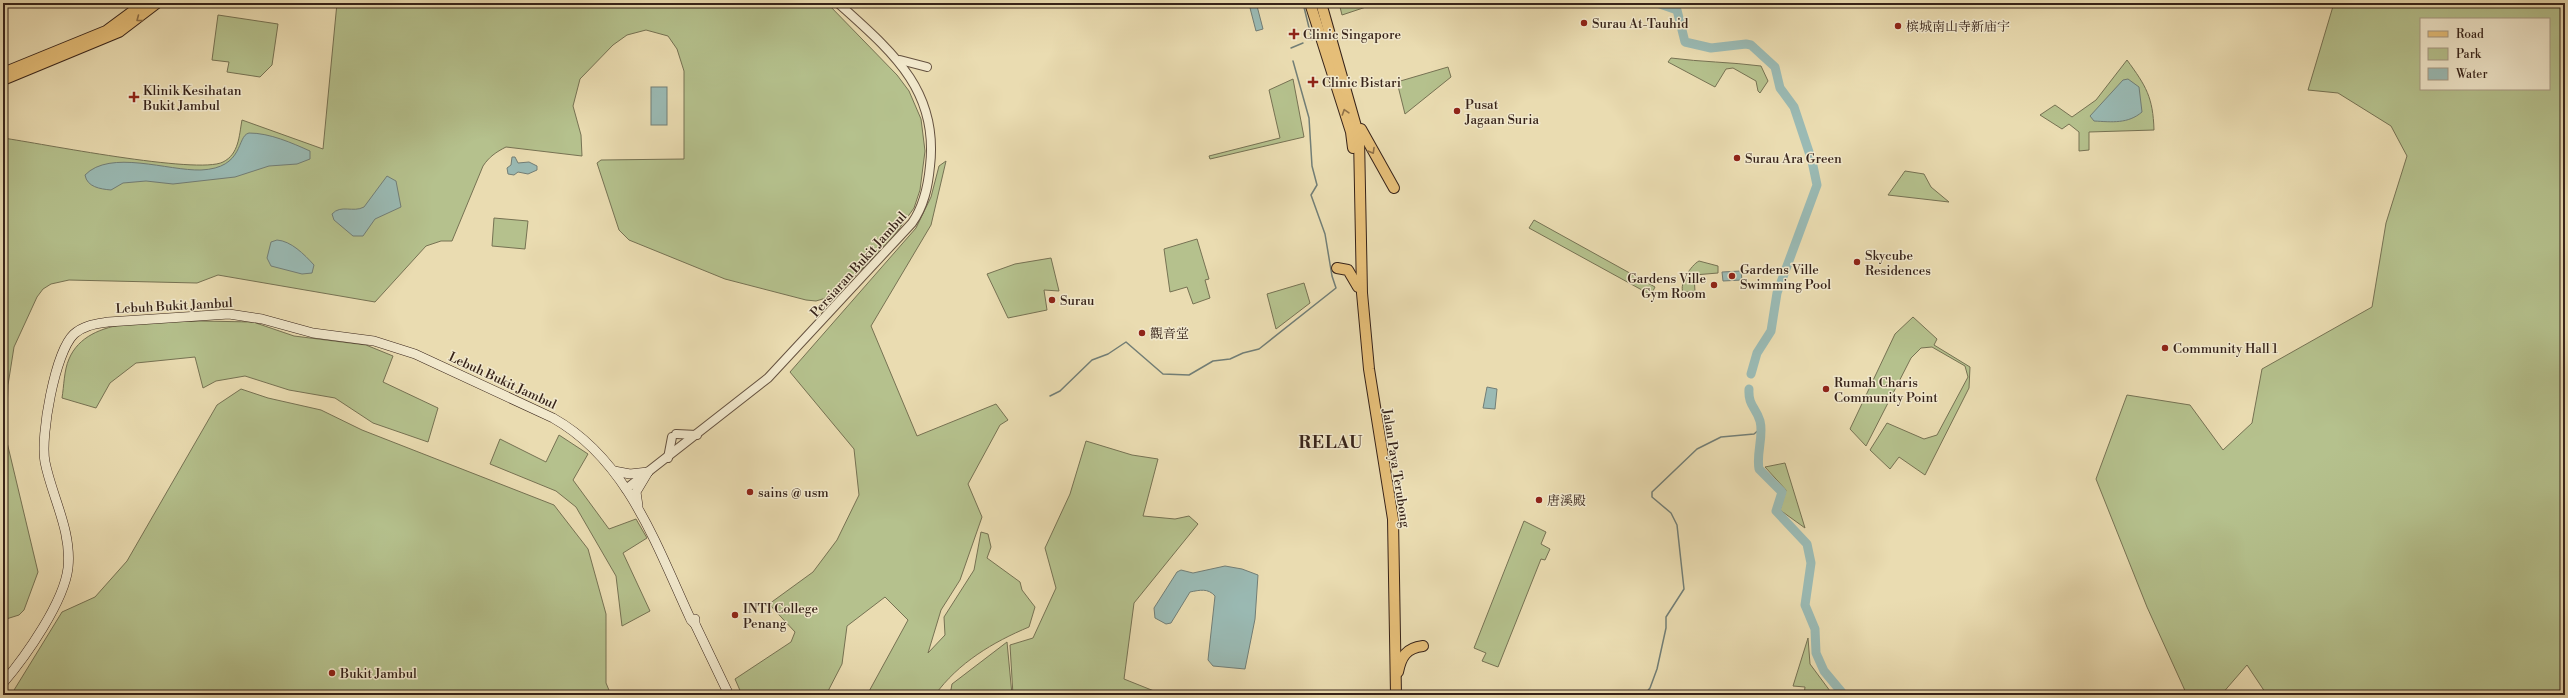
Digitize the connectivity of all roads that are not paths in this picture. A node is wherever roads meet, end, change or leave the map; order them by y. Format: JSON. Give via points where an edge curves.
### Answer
{"nodes":[{"id":1,"x":144,"y":3,"type":"edge"},
{"id":2,"x":156,"y":3,"type":"edge"},
{"id":3,"x":838,"y":3,"type":"edge"},
{"id":4,"x":1310,"y":3,"type":"edge"},
{"id":5,"x":1321,"y":3,"type":"edge"},
{"id":6,"x":895,"y":58,"type":"junction"},
{"id":7,"x":3,"y":72,"type":"edge"},
{"id":8,"x":3,"y":80,"type":"edge"},
{"id":9,"x":913,"y":80,"type":"junction"},
{"id":10,"x":1355,"y":116,"type":"junction"},
{"id":11,"x":1394,"y":188,"type":"dead end"},
{"id":12,"x":1337,"y":268,"type":"dead end"},
{"id":13,"x":1360,"y":290,"type":"junction"},
{"id":14,"x":697,"y":435,"type":"junction"},
{"id":15,"x":668,"y":458,"type":"junction"},
{"id":16,"x":614,"y":471,"type":"junction"},
{"id":17,"x":648,"y":472,"type":"junction"},
{"id":18,"x":626,"y":489,"type":"junction"},
{"id":19,"x":639,"y":510,"type":"junction"},
{"id":20,"x":1423,"y":646,"type":"dead end"},
{"id":21,"x":3,"y":683,"type":"edge"},
{"id":22,"x":1396,"y":690,"type":"edge"},
{"id":23,"x":729,"y":695,"type":"edge"}],
"edges":[{"from":1,"to":7,"type":"main road","via":[[106,31]]},
{"from":2,"to":8,"type":"main road","one_way":true,"via":[[119,32]]},
{"from":3,"to":6,"type":"street","name":"Persiaran Bukit Jambul"},
{"from":13,"to":4,"type":"main road","name":"Jalan Paya Terubong","one_way":true,"via":[[1355,256],[1353,139]]},
{"from":5,"to":10,"type":"main road","name":"Jalan Paya Terubong"},
{"from":6,"to":9,"type":"street","name":"Persiaran Bukit Jambul"},
{"from":6,"to":9,"type":"street","via":[[925,67]]},
{"from":9,"to":14,"type":"street","name":"Persiaran Bukit Jambul","via":[[923,101],[932,141],[928,189],[917,216],[806,340],[771,375]]},
{"from":10,"to":11,"type":"main road","one_way":true,"via":[[1370,148]]},
{"from":10,"to":13,"type":"main road","name":"Jalan Paya Terubong","via":[[1359,137]]},
{"from":12,"to":13,"type":"main road","via":[[1348,270]]},
{"from":13,"to":22,"type":"main road","name":"Jalan Paya Terubong","via":[[1369,369],[1393,519]]},
{"from":14,"to":15,"type":"street","name":"Persiaran Bukit Jambul"},
{"from":14,"to":15,"type":"street","via":[[674,435]]},
{"from":15,"to":17,"type":"street","name":"Persiaran Bukit Jambul"},
{"from":16,"to":17,"type":"main road","via":[[630,474]]},
{"from":16,"to":18,"type":"main road","name":"Lebuh Bukit Jambul"},
{"from":16,"to":21,"type":"main road","name":"Lebuh Bukit Jambul","via":[[574,429],[567,425],[434,362],[387,344],[313,333],[262,319],[229,314],[92,324],[74,334],[62,352],[45,436],[45,462],[68,546],[67,576],[53,610]]},
{"from":17,"to":18,"type":"street","name":"Persiaran Bukit Jambul"},
{"from":17,"to":19,"type":"main road","via":[[636,492]]},
{"from":18,"to":19,"type":"main road","name":"Lebuh Bukit Jambul"},
{"from":19,"to":23,"type":"main road","name":"Lebuh Bukit Jambul","via":[[672,576],[682,589]]},
{"from":20,"to":22,"type":"main road","via":[[1409,650],[1402,656]]}]}
